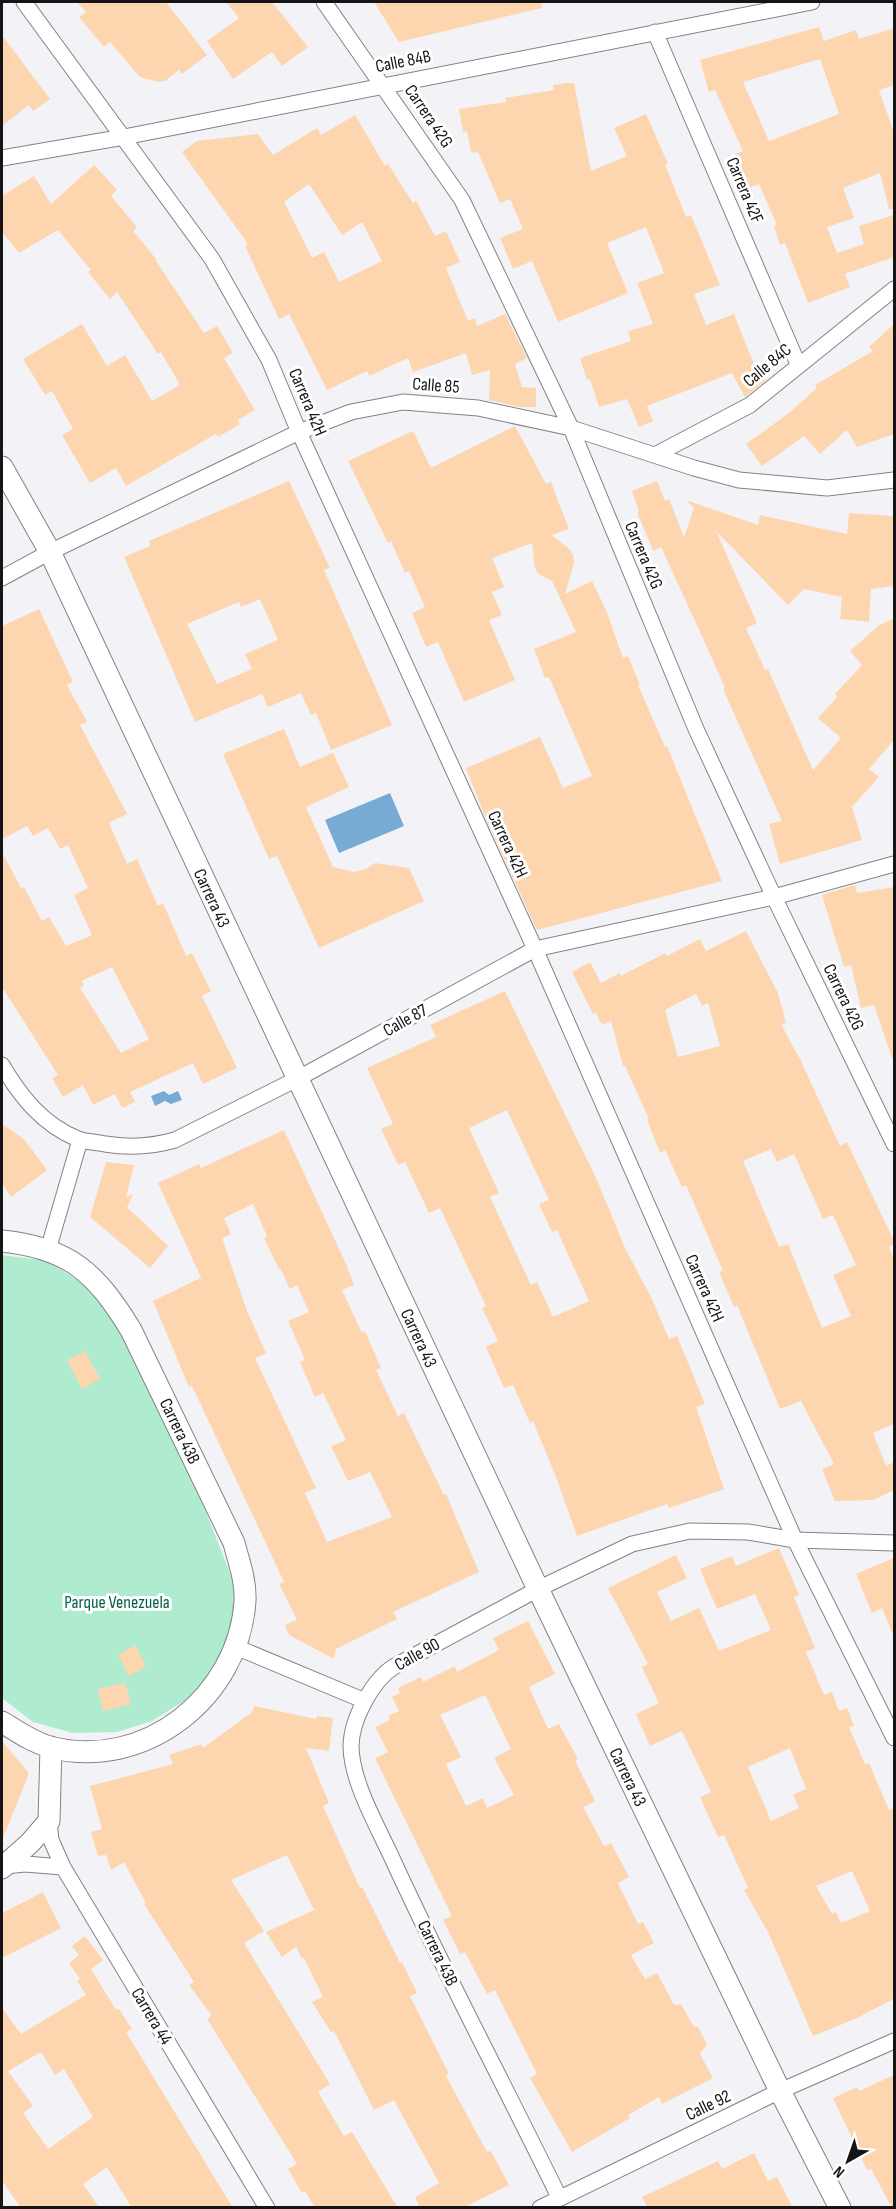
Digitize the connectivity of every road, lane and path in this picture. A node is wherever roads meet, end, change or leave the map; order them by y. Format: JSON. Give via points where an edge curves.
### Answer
{"nodes":[{"id":1,"x":24,"y":2,"type":"edge"},
{"id":2,"x":324,"y":2,"type":"edge"},
{"id":3,"x":812,"y":2,"type":"edge"},
{"id":4,"x":656,"y":32,"type":"junction"},
{"id":5,"x":383,"y":85,"type":"junction"},
{"id":6,"x":124,"y":137,"type":"junction"},
{"id":7,"x":2,"y":158,"type":"edge"},
{"id":8,"x":894,"y":289,"type":"edge"},
{"id":9,"x":798,"y":364,"type":"junction"},
{"id":10,"x":571,"y":428,"type":"junction"},
{"id":11,"x":298,"y":432,"type":"junction"},
{"id":12,"x":655,"y":455,"type":"junction"},
{"id":13,"x":2,"y":467,"type":"edge"},
{"id":14,"x":894,"y":480,"type":"edge"},
{"id":15,"x":50,"y":552,"type":"junction"},
{"id":16,"x":2,"y":578,"type":"edge"},
{"id":17,"x":894,"y":864,"type":"edge"},
{"id":18,"x":774,"y":897,"type":"junction"},
{"id":19,"x":535,"y":949,"type":"junction"},
{"id":20,"x":2,"y":1065,"type":"edge"},
{"id":21,"x":297,"y":1079,"type":"junction"},
{"id":22,"x":80,"y":1140,"type":"junction"},
{"id":23,"x":894,"y":1144,"type":"edge"},
{"id":24,"x":2,"y":1241,"type":"edge"},
{"id":25,"x":48,"y":1250,"type":"junction"},
{"id":26,"x":795,"y":1540,"type":"junction"},
{"id":27,"x":894,"y":1544,"type":"edge"},
{"id":28,"x":538,"y":1589,"type":"junction"},
{"id":29,"x":236,"y":1647,"type":"junction"},
{"id":30,"x":365,"y":1701,"type":"junction"},
{"id":31,"x":2,"y":1722,"type":"edge"},
{"id":32,"x":894,"y":1738,"type":"edge"},
{"id":33,"x":51,"y":1747,"type":"junction"},
{"id":34,"x":49,"y":1821,"type":"junction"},
{"id":35,"x":3,"y":1867,"type":"edge"},
{"id":36,"x":63,"y":1867,"type":"junction"},
{"id":37,"x":894,"y":2041,"type":"edge"},
{"id":38,"x":780,"y":2091,"type":"junction"},
{"id":39,"x":560,"y":2197,"type":"junction"},
{"id":40,"x":267,"y":2208,"type":"edge"},
{"id":41,"x":540,"y":2208,"type":"edge"},
{"id":42,"x":840,"y":2208,"type":"edge"}],
"edges":[{"from":1,"to":6,"type":"street","name":"Carrera 42H"},
{"from":2,"to":5,"type":"street","name":"Carrera 42G"},
{"from":3,"to":4,"type":"street","name":"Calle 84B"},
{"from":4,"to":5,"type":"street","name":"Calle 84B"},
{"from":4,"to":9,"type":"street","name":"Carrera 42F"},
{"from":5,"to":6,"type":"street","name":"Calle 84B"},
{"from":5,"to":10,"type":"street","name":"Carrera 42G","via":[[462,200]]},
{"from":6,"to":7,"type":"street","name":"Calle 84B"},
{"from":6,"to":11,"type":"street","name":"Carrera 42H","via":[[212,259],[269,360]]},
{"from":8,"to":9,"type":"street","name":"Calle 84C"},
{"from":9,"to":12,"type":"street","name":"Calle 84C","via":[[750,405]]},
{"from":10,"to":11,"type":"street","name":"Calle 85","via":[[478,408],[403,402],[351,412]]},
{"from":10,"to":12,"type":"street","name":"Calle 85"},
{"from":10,"to":18,"type":"street","name":"Carrera 42G","via":[[696,729]]},
{"from":11,"to":15,"type":"street","name":"Calle 85"},
{"from":11,"to":19,"type":"street","name":"Carrera 42H"},
{"from":12,"to":14,"type":"street","name":"Calle 85","via":[[739,480],[827,488]]},
{"from":13,"to":15,"type":"street","name":"Carrera 43"},
{"from":15,"to":16,"type":"street","name":"Calle 85"},
{"from":15,"to":21,"type":"street","name":"Carrera 43"},
{"from":17,"to":18,"type":"street","name":"Calle 87"},
{"from":18,"to":19,"type":"street","name":"Calle 87"},
{"from":18,"to":23,"type":"street","name":"Carrera 42G"},
{"from":19,"to":21,"type":"street","name":"Calle 87"},
{"from":19,"to":26,"type":"street","name":"Carrera 42H"},
{"from":20,"to":22,"type":"street","via":[[31,1107]]},
{"from":21,"to":22,"type":"street","name":"Calle 87","via":[[159,1145],[120,1146]]},
{"from":21,"to":28,"type":"street","name":"Carrera 43"},
{"from":22,"to":25,"type":"street"},
{"from":24,"to":25,"type":"street"},
{"from":25,"to":29,"type":"street","name":"Carrera 43B","via":[[80,1268],[111,1298],[131,1330],[234,1543],[245,1599]]},
{"from":26,"to":27,"type":"street","name":"Calle 90"},
{"from":26,"to":28,"type":"street","name":"Calle 90","via":[[748,1532],[690,1531],[632,1544]]},
{"from":26,"to":32,"type":"street","name":"Carrera 42H"},
{"from":28,"to":30,"type":"street","name":"Calle 90","via":[[392,1668],[383,1674]]},
{"from":28,"to":38,"type":"street","name":"Carrera 43"},
{"from":29,"to":30,"type":"street"},
{"from":29,"to":33,"type":"street","via":[[222,1676],[202,1702],[177,1723],[148,1739],[117,1748],[84,1751]]},
{"from":30,"to":39,"type":"street","name":"Carrera 43B","via":[[352,1732],[352,1760],[358,1781],[407,1891]]},
{"from":31,"to":33,"type":"street","via":[[32,1741]]},
{"from":33,"to":34,"type":"street"},
{"from":34,"to":35,"type":"street"},
{"from":34,"to":36,"type":"street","name":"Carrera 44","via":[[51,1840]]},
{"from":35,"to":36,"type":"street"},
{"from":36,"to":40,"type":"street","name":"Carrera 44"},
{"from":37,"to":38,"type":"street","name":"Calle 92"},
{"from":38,"to":39,"type":"street","name":"Calle 92"},
{"from":38,"to":42,"type":"street","name":"Carrera 43"},
{"from":39,"to":41,"type":"street","name":"Calle 92"}]}
